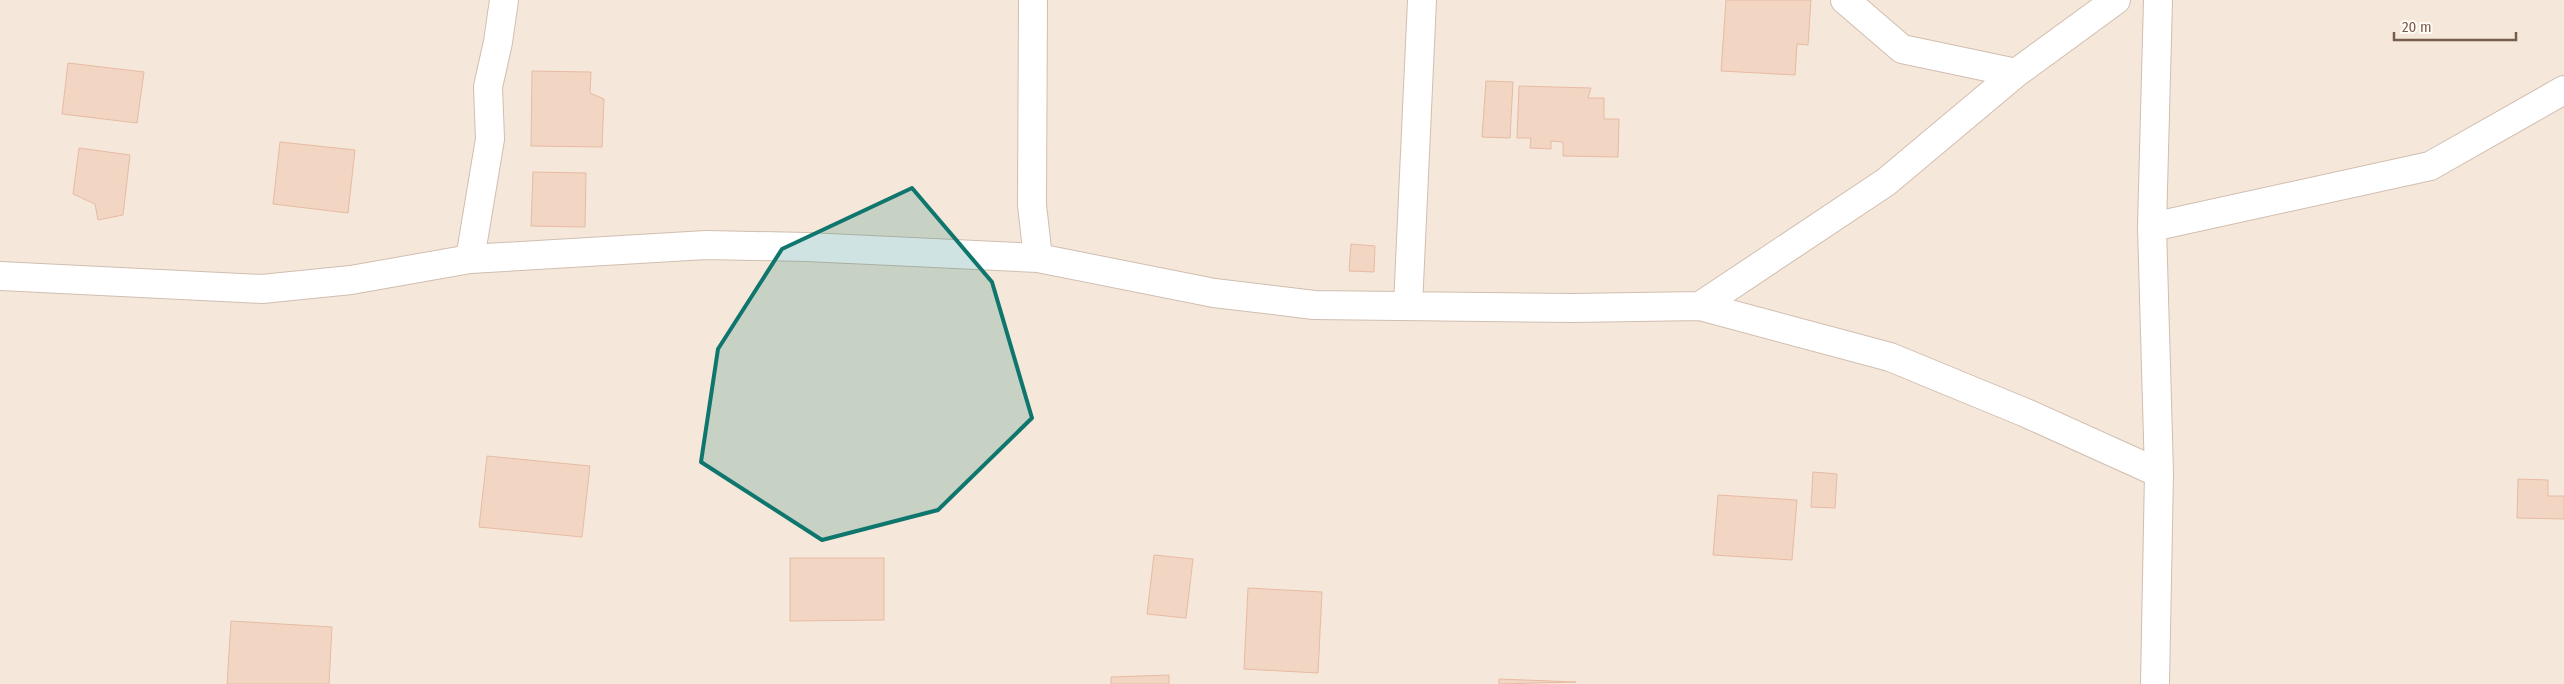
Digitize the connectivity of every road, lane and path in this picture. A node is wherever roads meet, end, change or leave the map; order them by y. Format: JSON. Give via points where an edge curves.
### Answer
{"nodes":[{"id":1,"x":504,"y":0,"type":"edge"},
{"id":2,"x":1033,"y":0,"type":"edge"},
{"id":3,"x":1422,"y":0,"type":"edge"},
{"id":4,"x":1845,"y":0,"type":"edge"},
{"id":5,"x":2116,"y":0,"type":"edge"},
{"id":6,"x":2158,"y":0,"type":"edge"},
{"id":7,"x":2016,"y":73,"type":"junction"},
{"id":8,"x":2564,"y":90,"type":"edge"},
{"id":9,"x":2152,"y":227,"type":"junction"},
{"id":10,"x":1038,"y":258,"type":"junction"},
{"id":11,"x":470,"y":259,"type":"junction"},
{"id":12,"x":0,"y":276,"type":"edge"},
{"id":13,"x":1408,"y":306,"type":"junction"},
{"id":14,"x":1700,"y":306,"type":"junction"},
{"id":15,"x":2159,"y":473,"type":"junction"},
{"id":16,"x":2155,"y":684,"type":"edge"}],
"edges":[{"from":1,"to":11,"type":"street","via":[[488,87],[490,139]]},
{"from":2,"to":10,"type":"street","via":[[1032,205]]},
{"from":3,"to":13,"type":"street"},
{"from":4,"to":7,"type":"street","via":[[1902,49]]},
{"from":5,"to":7,"type":"street"},
{"from":6,"to":9,"type":"street"},
{"from":7,"to":14,"type":"street","via":[[1886,182]]},
{"from":8,"to":9,"type":"street","via":[[2430,166]]},
{"from":9,"to":15,"type":"street"},
{"from":10,"to":11,"type":"street","via":[[807,247],[706,246]]},
{"from":10,"to":13,"type":"street","via":[[1214,293],[1314,305]]},
{"from":11,"to":12,"type":"street","via":[[350,280],[262,289]]},
{"from":13,"to":14,"type":"street"},
{"from":14,"to":15,"type":"street","via":[[1890,357],[2026,412]]},
{"from":15,"to":16,"type":"street"}]}
